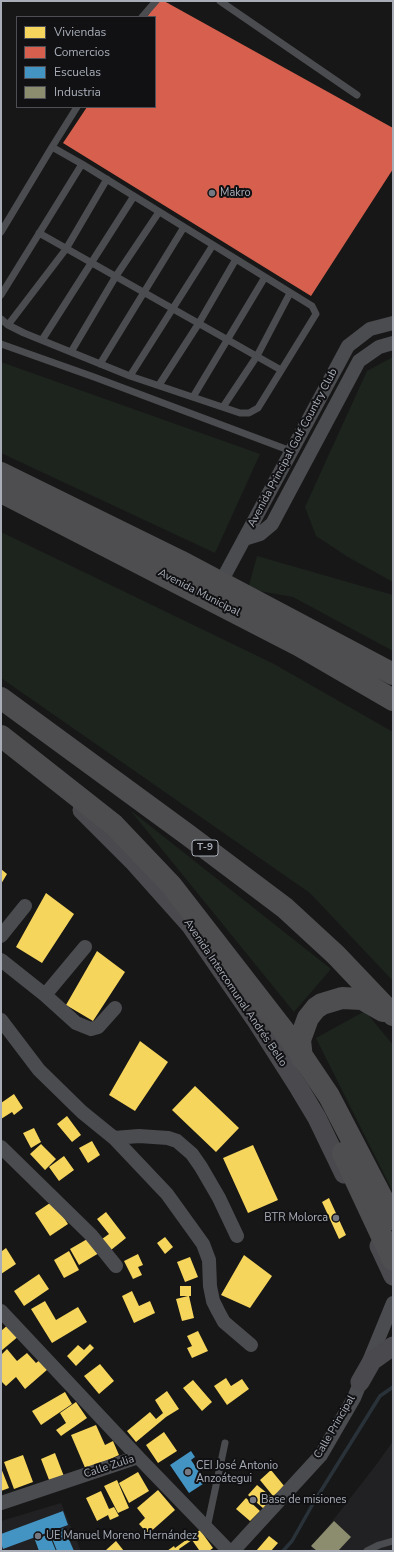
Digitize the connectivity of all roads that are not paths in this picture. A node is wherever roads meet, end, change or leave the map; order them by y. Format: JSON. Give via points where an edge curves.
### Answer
{"nodes":[{"id":1,"x":156,"y":1,"type":"edge"},
{"id":2,"x":220,"y":1,"type":"edge"},
{"id":3,"x":143,"y":16,"type":"edge"},
{"id":4,"x":357,"y":95,"type":"dead end"},
{"id":5,"x":76,"y":108,"type":"edge"},
{"id":6,"x":52,"y":147,"type":"junction"},
{"id":7,"x":82,"y":164,"type":"junction"},
{"id":8,"x":107,"y":180,"type":"junction"},
{"id":9,"x":134,"y":196,"type":"junction"},
{"id":10,"x":160,"y":212,"type":"junction"},
{"id":11,"x":184,"y":227,"type":"junction"},
{"id":12,"x":1,"y":232,"type":"edge"},
{"id":13,"x":39,"y":234,"type":"junction"},
{"id":14,"x":213,"y":245,"type":"junction"},
{"id":15,"x":66,"y":249,"type":"junction"},
{"id":16,"x":236,"y":259,"type":"junction"},
{"id":17,"x":92,"y":263,"type":"junction"},
{"id":18,"x":116,"y":276,"type":"junction"},
{"id":19,"x":265,"y":278,"type":"junction"},
{"id":20,"x":143,"y":292,"type":"junction"},
{"id":21,"x":290,"y":293,"type":"junction"},
{"id":22,"x":1,"y":295,"type":"edge"},
{"id":23,"x":174,"y":309,"type":"junction"},
{"id":24,"x":1,"y":319,"type":"edge"},
{"id":25,"x":393,"y":322,"type":"edge"},
{"id":26,"x":199,"y":323,"type":"junction"},
{"id":27,"x":8,"y":325,"type":"junction"},
{"id":28,"x":227,"y":339,"type":"junction"},
{"id":29,"x":42,"y":340,"type":"junction"},
{"id":30,"x":393,"y":343,"type":"edge"},
{"id":31,"x":1,"y":344,"type":"edge"},
{"id":32,"x":71,"y":352,"type":"junction"},
{"id":33,"x":257,"y":356,"type":"junction"},
{"id":34,"x":100,"y":364,"type":"junction"},
{"id":35,"x":281,"y":370,"type":"junction"},
{"id":36,"x":130,"y":376,"type":"junction"},
{"id":37,"x":159,"y":385,"type":"junction"},
{"id":38,"x":192,"y":397,"type":"junction"},
{"id":39,"x":223,"y":407,"type":"junction"},
{"id":40,"x":291,"y":451,"type":"junction"},
{"id":41,"x":1,"y":473,"type":"edge"},
{"id":42,"x":1,"y":492,"type":"edge"},
{"id":43,"x":244,"y":538,"type":"junction"},
{"id":44,"x":220,"y":582,"type":"junction"},
{"id":45,"x":393,"y":674,"type":"edge"},
{"id":46,"x":1,"y":698,"type":"edge"},
{"id":47,"x":393,"y":700,"type":"edge"},
{"id":48,"x":6,"y":741,"type":"edge"},
{"id":49,"x":25,"y":906,"type":"dead end"},
{"id":50,"x":1,"y":936,"type":"edge"},
{"id":51,"x":85,"y":947,"type":"dead end"},
{"id":52,"x":1,"y":960,"type":"edge"},
{"id":53,"x":45,"y":995,"type":"junction"},
{"id":54,"x":116,"y":1008,"type":"dead end"},
{"id":55,"x":393,"y":1015,"type":"edge"},
{"id":56,"x":393,"y":1019,"type":"edge"},
{"id":57,"x":1,"y":1020,"type":"edge"},
{"id":58,"x":301,"y":1054,"type":"junction"},
{"id":59,"x":114,"y":1138,"type":"junction"},
{"id":60,"x":1,"y":1147,"type":"edge"},
{"id":61,"x":393,"y":1219,"type":"edge"},
{"id":62,"x":237,"y":1236,"type":"dead end"},
{"id":63,"x":393,"y":1260,"type":"edge"},
{"id":64,"x":116,"y":1266,"type":"dead end"},
{"id":65,"x":393,"y":1276,"type":"edge"},
{"id":66,"x":393,"y":1303,"type":"edge"},
{"id":67,"x":1,"y":1311,"type":"edge"},
{"id":68,"x":251,"y":1344,"type":"dead end"},
{"id":69,"x":393,"y":1346,"type":"edge"},
{"id":70,"x":360,"y":1382,"type":"junction"},
{"id":71,"x":225,"y":1443,"type":"dead end"},
{"id":72,"x":138,"y":1457,"type":"junction"},
{"id":73,"x":1,"y":1503,"type":"edge"},
{"id":74,"x":207,"y":1528,"type":"junction"},
{"id":75,"x":393,"y":1541,"type":"edge"},
{"id":76,"x":229,"y":1551,"type":"edge"},
{"id":77,"x":233,"y":1551,"type":"edge"},
{"id":78,"x":367,"y":1551,"type":"edge"}],
"edges":[{"from":1,"to":3,"type":"lane"},
{"from":2,"to":4,"type":"lane"},
{"from":5,"to":6,"type":"lane"},
{"from":6,"to":7,"type":"lane"},
{"from":6,"to":12,"type":"lane"},
{"from":7,"to":8,"type":"lane"},
{"from":7,"to":13,"type":"lane"},
{"from":8,"to":9,"type":"lane"},
{"from":8,"to":15,"type":"lane"},
{"from":9,"to":10,"type":"lane"},
{"from":9,"to":17,"type":"lane"},
{"from":10,"to":11,"type":"lane"},
{"from":10,"to":18,"type":"lane"},
{"from":11,"to":14,"type":"lane"},
{"from":11,"to":20,"type":"lane"},
{"from":13,"to":15,"type":"lane"},
{"from":13,"to":22,"type":"lane"},
{"from":14,"to":16,"type":"lane"},
{"from":14,"to":23,"type":"lane"},
{"from":15,"to":17,"type":"lane"},
{"from":15,"to":27,"type":"lane"},
{"from":16,"to":19,"type":"lane"},
{"from":16,"to":26,"type":"lane"},
{"from":17,"to":18,"type":"lane"},
{"from":17,"to":29,"type":"lane"},
{"from":18,"to":20,"type":"lane"},
{"from":18,"to":32,"type":"lane"},
{"from":19,"to":21,"type":"lane"},
{"from":19,"to":28,"type":"lane"},
{"from":20,"to":23,"type":"lane"},
{"from":20,"to":34,"type":"lane"},
{"from":21,"to":33,"type":"lane"},
{"from":21,"to":35,"type":"lane","via":[[312,306],[316,314]]},
{"from":23,"to":26,"type":"lane"},
{"from":23,"to":36,"type":"lane"},
{"from":24,"to":27,"type":"lane"},
{"from":25,"to":40,"type":"street","name":"Avenida Principal Golf Country Club","via":[[370,329],[348,346]]},
{"from":26,"to":28,"type":"lane"},
{"from":26,"to":37,"type":"lane"},
{"from":27,"to":29,"type":"lane"},
{"from":28,"to":33,"type":"lane"},
{"from":28,"to":38,"type":"lane"},
{"from":29,"to":32,"type":"lane"},
{"from":30,"to":43,"type":"street","name":"Avenida Principal Golf Country Club","via":[[379,347],[359,361],[272,524],[260,534]]},
{"from":31,"to":40,"type":"lane"},
{"from":32,"to":34,"type":"lane"},
{"from":33,"to":35,"type":"lane"},
{"from":33,"to":39,"type":"lane"},
{"from":34,"to":36,"type":"lane"},
{"from":35,"to":39,"type":"lane","via":[[258,408],[250,413],[240,413]]},
{"from":36,"to":37,"type":"lane"},
{"from":37,"to":38,"type":"lane"},
{"from":38,"to":39,"type":"lane"},
{"from":40,"to":43,"type":"street","name":"Avenida Principal Golf Country Club"},
{"from":41,"to":44,"type":"highway","name":"Avenida Municipal"},
{"from":42,"to":47,"type":"highway","name":"Avenida Municipal","via":[[300,646]]},
{"from":43,"to":44,"type":"street"},
{"from":44,"to":45,"type":"highway","name":"Avenida Municipal"},
{"from":46,"to":55,"type":"highway","number":"T-9","via":[[285,908],[336,955]]},
{"from":48,"to":58,"type":"highway","via":[[114,825],[171,884]]},
{"from":48,"to":65,"type":"main road","name":"Avenida Intercomunal Andrés Bello","via":[[117,845],[191,926],[255,1019],[317,1118]]},
{"from":49,"to":50,"type":"street"},
{"from":51,"to":53,"type":"street"},
{"from":52,"to":53,"type":"street"},
{"from":53,"to":54,"type":"street","via":[[76,1023],[90,1029],[98,1026]]},
{"from":56,"to":58,"type":"highway","via":[[362,998],[342,998],[322,1004],[308,1018],[300,1040]]},
{"from":57,"to":59,"type":"street","via":[[39,1070],[82,1112]]},
{"from":58,"to":61,"type":"highway","via":[[329,1096]]},
{"from":58,"to":63,"type":"highway","via":[[310,1083]]},
{"from":59,"to":62,"type":"street","via":[[139,1136],[177,1141],[201,1166]]},
{"from":59,"to":68,"type":"street","via":[[167,1194],[203,1244],[209,1260],[210,1286],[215,1306],[224,1322]]},
{"from":60,"to":64,"type":"street","via":[[90,1235]]},
{"from":66,"to":70,"type":"street","name":"Calle Principal"},
{"from":67,"to":72,"type":"street"},
{"from":69,"to":70,"type":"main road","via":[[372,1361]]},
{"from":70,"to":77,"type":"street","name":"Calle Principal","via":[[354,1398],[321,1455]]},
{"from":71,"to":74,"type":"lane"},
{"from":72,"to":73,"type":"street","name":"Calle Zulia"},
{"from":72,"to":74,"type":"street","name":"Calle Zulia"},
{"from":74,"to":76,"type":"street","name":"Calle Zulia"},
{"from":75,"to":78,"type":"lane"}]}
